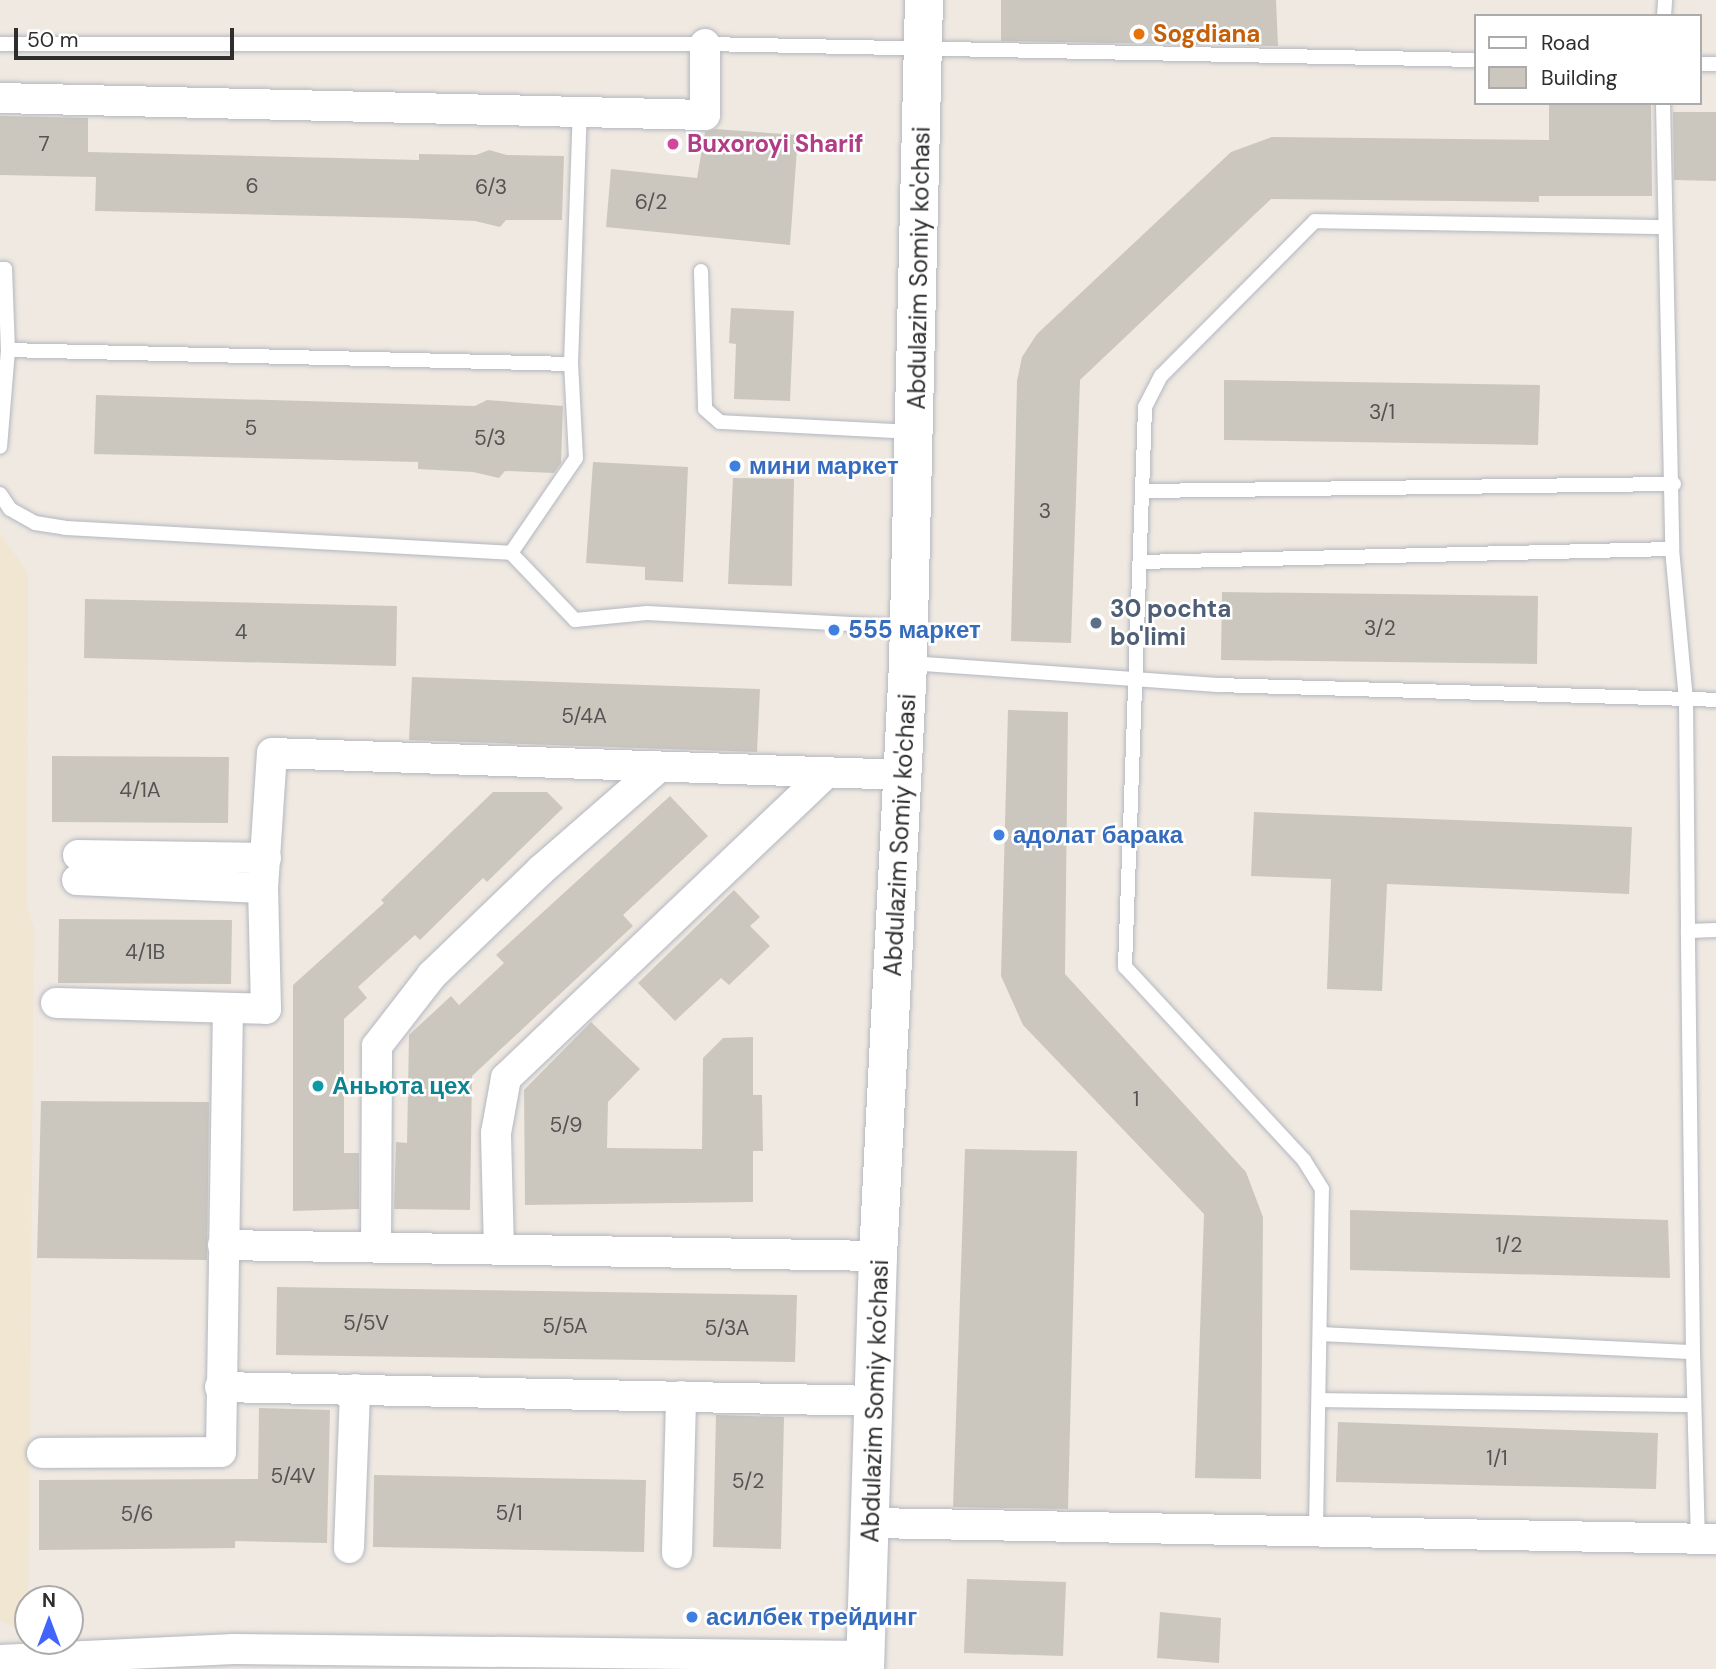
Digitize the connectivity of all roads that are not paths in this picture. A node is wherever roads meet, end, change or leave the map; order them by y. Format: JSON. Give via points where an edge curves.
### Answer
{"nodes":[{"id":1,"x":924,"y":0,"type":"edge"},
{"id":2,"x":0,"y":44,"type":"edge"},
{"id":3,"x":705,"y":44,"type":"junction"},
{"id":4,"x":924,"y":49,"type":"junction"},
{"id":5,"x":1474,"y":60,"type":"edge"},
{"id":6,"x":0,"y":98,"type":"edge"},
{"id":7,"x":1663,"y":105,"type":"edge"},
{"id":8,"x":580,"y":112,"type":"junction"},
{"id":9,"x":1663,"y":227,"type":"junction"},
{"id":10,"x":0,"y":269,"type":"edge"},
{"id":11,"x":701,"y":271,"type":"dead end"},
{"id":12,"x":8,"y":351,"type":"junction"},
{"id":13,"x":571,"y":364,"type":"junction"},
{"id":14,"x":916,"y":433,"type":"junction"},
{"id":15,"x":0,"y":447,"type":"edge"},
{"id":16,"x":1674,"y":484,"type":"junction"},
{"id":17,"x":1143,"y":491,"type":"junction"},
{"id":18,"x":0,"y":494,"type":"edge"},
{"id":19,"x":1672,"y":549,"type":"junction"},
{"id":20,"x":511,"y":553,"type":"junction"},
{"id":21,"x":1140,"y":562,"type":"junction"},
{"id":22,"x":909,"y":645,"type":"junction"},
{"id":23,"x":1134,"y":676,"type":"junction"},
{"id":24,"x":1686,"y":699,"type":"junction"},
{"id":25,"x":1716,"y":700,"type":"edge"},
{"id":26,"x":659,"y":767,"type":"junction"},
{"id":27,"x":825,"y":773,"type":"junction"},
{"id":28,"x":904,"y":775,"type":"junction"},
{"id":29,"x":266,"y":858,"type":"junction"},
{"id":30,"x":263,"y":888,"type":"junction"},
{"id":31,"x":1716,"y":930,"type":"edge"},
{"id":32,"x":1688,"y":931,"type":"junction"},
{"id":33,"x":56,"y":1003,"type":"dead end"},
{"id":34,"x":228,"y":1009,"type":"junction"},
{"id":35,"x":223,"y":1245,"type":"junction"},
{"id":36,"x":376,"y":1247,"type":"junction"},
{"id":37,"x":499,"y":1250,"type":"junction"},
{"id":38,"x":878,"y":1256,"type":"junction"},
{"id":39,"x":1322,"y":1334,"type":"junction"},
{"id":40,"x":1693,"y":1352,"type":"junction"},
{"id":41,"x":220,"y":1387,"type":"junction"},
{"id":42,"x":355,"y":1389,"type":"junction"},
{"id":43,"x":681,"y":1396,"type":"junction"},
{"id":44,"x":1321,"y":1400,"type":"junction"},
{"id":45,"x":876,"y":1401,"type":"junction"},
{"id":46,"x":1694,"y":1405,"type":"junction"},
{"id":47,"x":42,"y":1453,"type":"dead end"},
{"id":48,"x":872,"y":1523,"type":"junction"},
{"id":49,"x":1317,"y":1528,"type":"junction"},
{"id":50,"x":1707,"y":1539,"type":"edge"},
{"id":51,"x":349,"y":1548,"type":"dead end"},
{"id":52,"x":677,"y":1553,"type":"dead end"},
{"id":53,"x":234,"y":1659,"type":"edge"},
{"id":54,"x":0,"y":1660,"type":"edge"},
{"id":55,"x":669,"y":1661,"type":"edge"},
{"id":56,"x":865,"y":1662,"type":"edge"}],
"edges":[{"from":1,"to":4,"type":"street","name":"Abdulazim Somiy ko'chasi"},
{"from":2,"to":3,"type":"lane"},
{"from":3,"to":4,"type":"lane"},
{"from":3,"to":8,"type":"street","via":[[705,115]]},
{"from":4,"to":5,"type":"lane"},
{"from":4,"to":14,"type":"street","name":"Abdulazim Somiy ko'chasi"},
{"from":6,"to":8,"type":"street"},
{"from":7,"to":9,"type":"lane"},
{"from":8,"to":13,"type":"lane"},
{"from":9,"to":16,"type":"lane"},
{"from":9,"to":17,"type":"lane","via":[[1315,221],[1161,376],[1145,407]]},
{"from":10,"to":12,"type":"lane","via":[[5,269]]},
{"from":11,"to":14,"type":"lane","via":[[705,409],[720,422]]},
{"from":12,"to":13,"type":"lane"},
{"from":12,"to":15,"type":"lane"},
{"from":13,"to":20,"type":"lane","via":[[576,458]]},
{"from":14,"to":22,"type":"street","name":"Abdulazim Somiy ko'chasi"},
{"from":16,"to":17,"type":"lane"},
{"from":16,"to":19,"type":"lane"},
{"from":17,"to":21,"type":"lane"},
{"from":18,"to":20,"type":"lane","via":[[10,509],[35,523],[65,528]]},
{"from":19,"to":21,"type":"lane"},
{"from":19,"to":24,"type":"lane"},
{"from":20,"to":22,"type":"lane","via":[[575,620],[647,613]]},
{"from":21,"to":23,"type":"lane"},
{"from":22,"to":23,"type":"lane"},
{"from":22,"to":28,"type":"street","name":"Abdulazim Somiy ko'chasi"},
{"from":23,"to":24,"type":"lane","via":[[1217,685]]},
{"from":23,"to":39,"type":"lane","via":[[1125,967],[1304,1160],[1322,1189]]},
{"from":24,"to":25,"type":"lane"},
{"from":24,"to":32,"type":"lane"},
{"from":26,"to":27,"type":"street"},
{"from":26,"to":29,"type":"street","via":[[272,753]]},
{"from":26,"to":36,"type":"street","via":[[541,870],[432,975],[377,1046]]},
{"from":27,"to":28,"type":"street"},
{"from":27,"to":37,"type":"street","via":[[506,1078],[496,1133]]},
{"from":28,"to":38,"type":"street","name":"Abdulazim Somiy ko'chasi"},
{"from":29,"to":30,"type":"street"},
{"from":29,"to":30,"type":"street","via":[[78,867]]},
{"from":30,"to":34,"type":"street","via":[[266,1009]]},
{"from":31,"to":32,"type":"lane"},
{"from":32,"to":40,"type":"lane"},
{"from":33,"to":34,"type":"street"},
{"from":34,"to":35,"type":"street"},
{"from":35,"to":36,"type":"street"},
{"from":35,"to":41,"type":"street"},
{"from":36,"to":37,"type":"street"},
{"from":37,"to":38,"type":"street"},
{"from":38,"to":45,"type":"street","name":"Abdulazim Somiy ko'chasi"},
{"from":39,"to":40,"type":"lane"},
{"from":39,"to":44,"type":"lane"},
{"from":40,"to":46,"type":"lane"},
{"from":41,"to":42,"type":"street"},
{"from":41,"to":47,"type":"street","via":[[221,1452]]},
{"from":42,"to":43,"type":"street"},
{"from":42,"to":51,"type":"street"},
{"from":43,"to":45,"type":"street"},
{"from":43,"to":52,"type":"street"},
{"from":44,"to":46,"type":"lane"},
{"from":44,"to":49,"type":"lane"},
{"from":45,"to":48,"type":"street","name":"Abdulazim Somiy ko'chasi"},
{"from":46,"to":50,"type":"lane"},
{"from":48,"to":49,"type":"street"},
{"from":48,"to":56,"type":"street","name":"Abdulazim Somiy ko'chasi"},
{"from":49,"to":50,"type":"street"},
{"from":53,"to":54,"type":"street"},
{"from":53,"to":55,"type":"street"},
{"from":55,"to":56,"type":"street"}]}
